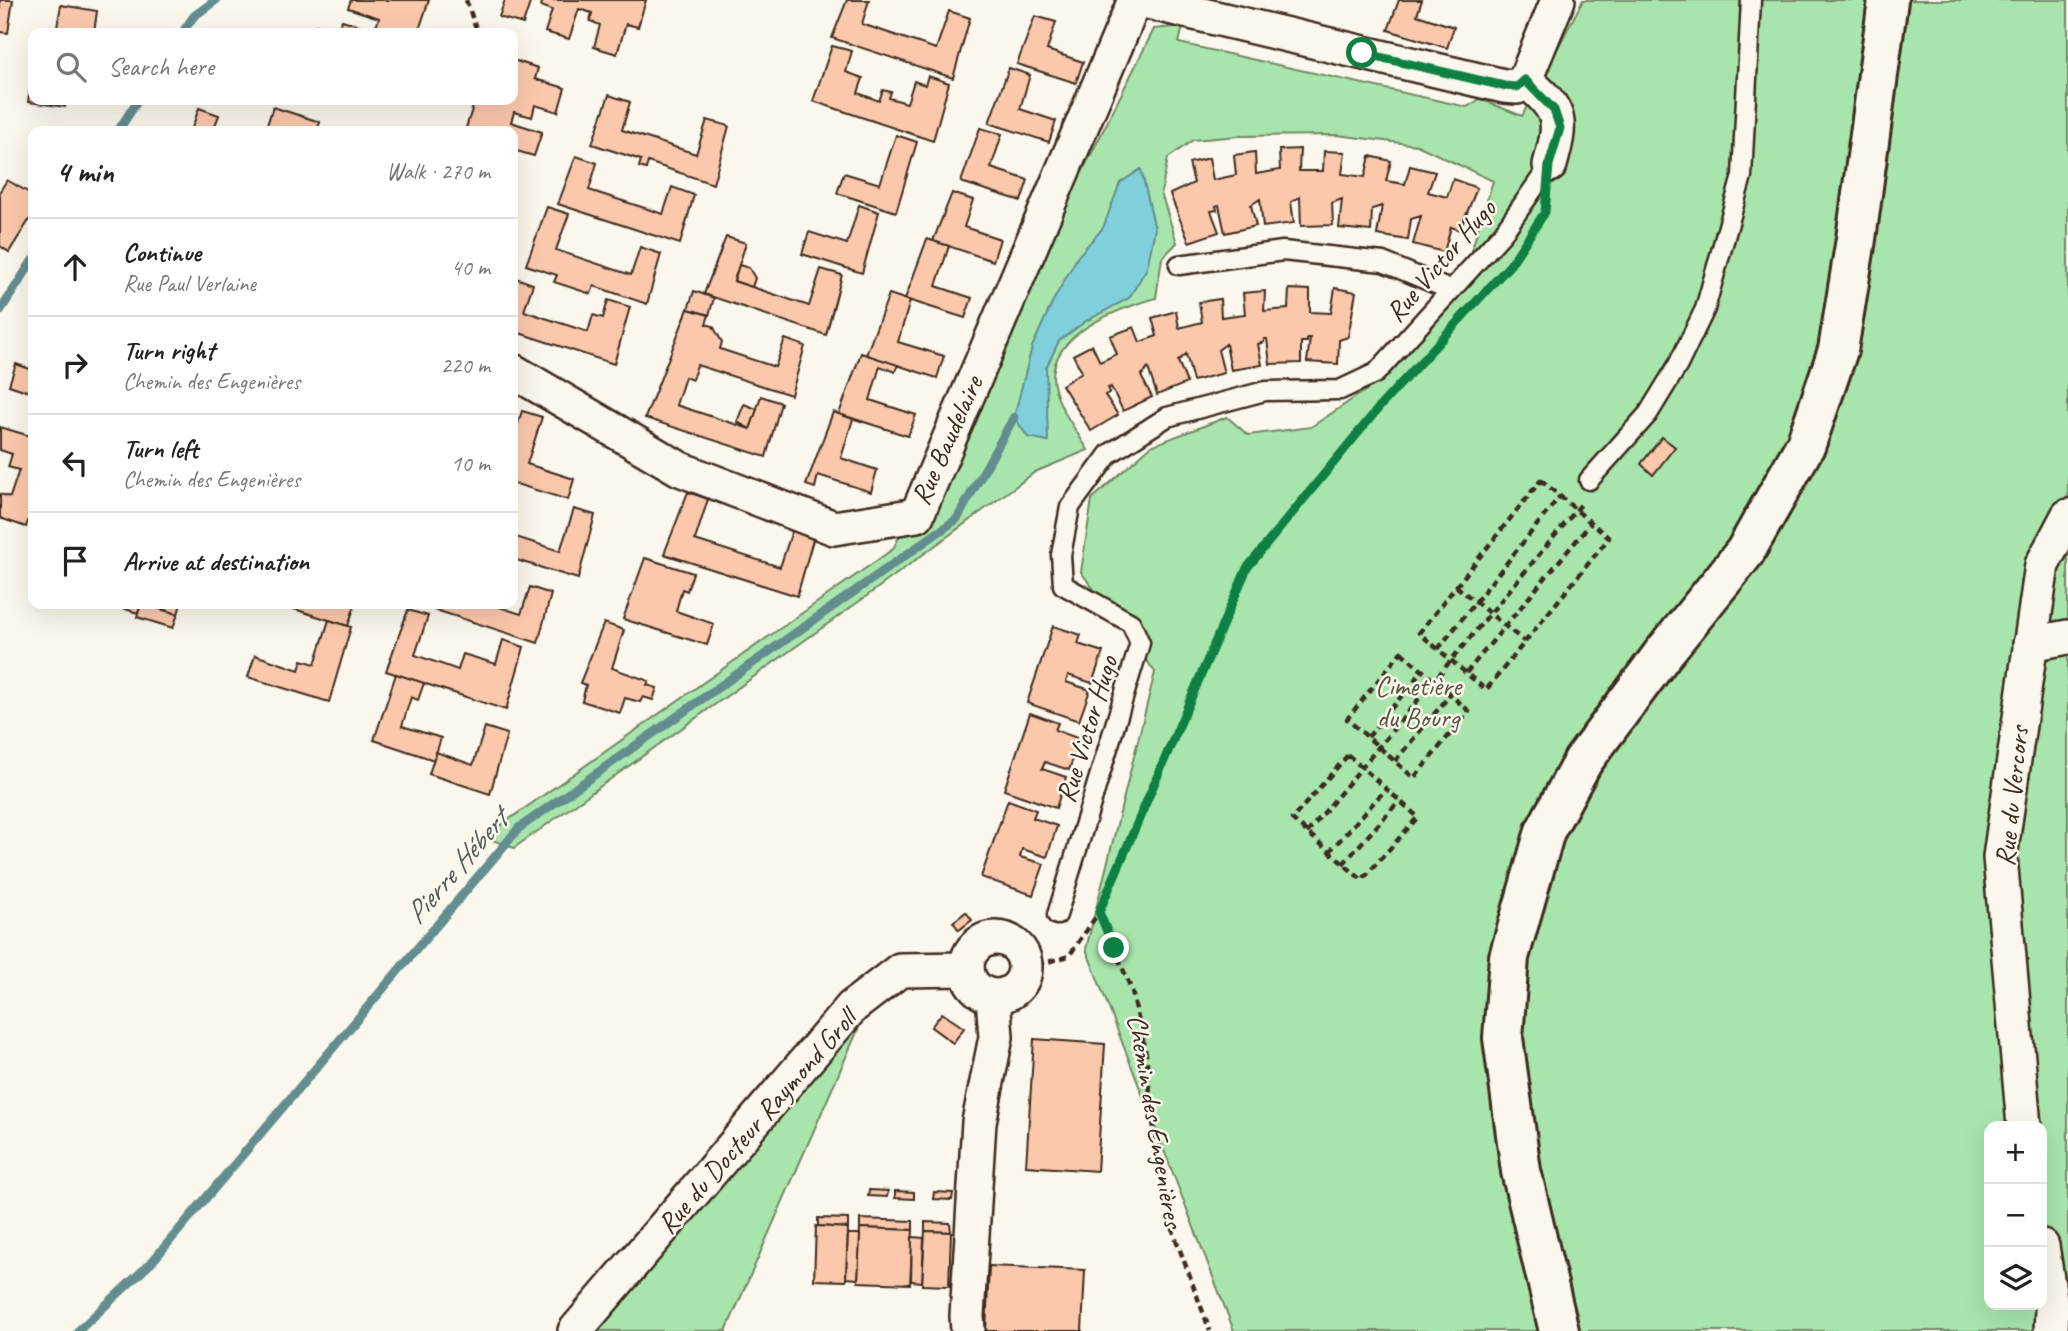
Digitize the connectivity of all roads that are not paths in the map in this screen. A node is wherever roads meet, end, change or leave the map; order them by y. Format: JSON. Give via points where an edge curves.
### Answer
{"nodes":[{"id":1,"x":1137,"y":0,"type":"edge"},
{"id":2,"x":1558,"y":0,"type":"edge"},
{"id":3,"x":1751,"y":0,"type":"edge"},
{"id":4,"x":1888,"y":0,"type":"edge"},
{"id":5,"x":1525,"y":80,"type":"junction"},
{"id":6,"x":1549,"y":165,"type":"joint"},
{"id":7,"x":1180,"y":265,"type":"dead end"},
{"id":8,"x":1450,"y":290,"type":"junction"},
{"id":9,"x":518,"y":375,"type":"edge"},
{"id":10,"x":1589,"y":480,"type":"road end"},
{"id":11,"x":2068,"y":516,"type":"edge"},
{"id":12,"x":2068,"y":636,"type":"edge"},
{"id":13,"x":2030,"y":645,"type":"junction"},
{"id":14,"x":1057,"y":915,"type":"dead end"},
{"id":15,"x":967,"y":969,"type":"junction"},
{"id":16,"x":993,"y":996,"type":"junction"},
{"id":17,"x":2024,"y":1121,"type":"edge"},
{"id":18,"x":2042,"y":1247,"type":"edge"},
{"id":19,"x":575,"y":1331,"type":"edge"},
{"id":20,"x":968,"y":1331,"type":"edge"},
{"id":21,"x":1559,"y":1331,"type":"edge"},
{"id":22,"x":2051,"y":1331,"type":"edge"}],
"edges":[{"from":1,"to":5,"type":"street","via":[[1504,86],[1517,87]]},
{"from":1,"to":9,"type":"street","name":"Rue Baudelaire","via":[[917,515],[834,528],[680,469]]},
{"from":2,"to":5,"type":"street"},
{"from":3,"to":10,"type":"lane","via":[[1742,176],[1705,309],[1648,414]]},
{"from":4,"to":21,"type":"main road","via":[[1838,350],[1806,444],[1745,552],[1583,761],[1545,831],[1509,957],[1503,1038],[1521,1171]]},
{"from":5,"to":6,"type":"street","via":[[1554,110],[1560,128]]},
{"from":6,"to":8,"type":"lane","name":"Rue Victor Hugo","via":[[1503,233]]},
{"from":7,"to":8,"type":"lane","via":[[1283,251],[1382,262]]},
{"from":8,"to":14,"type":"lane","name":"Rue Victor Hugo","via":[[1377,373],[1340,390],[1265,391],[1167,417],[1110,454],[1070,508],[1061,555],[1063,585],[1130,623],[1140,643]]},
{"from":11,"to":13,"type":"street","name":"Rue du Vercors","via":[[2042,565]]},
{"from":12,"to":13,"type":"street"},
{"from":13,"to":17,"type":"street","name":"Rue du Vercors","via":[[2000,857]]},
{"from":15,"to":16,"type":"street","via":[[977,989]]},
{"from":15,"to":16,"type":"street","via":[[975,947],[996,937],[1017,946],[1026,968],[1017,987]]},
{"from":15,"to":19,"type":"street","name":"Rue du Docteur Raymond Groll","via":[[901,970],[852,1007]]},
{"from":16,"to":20,"type":"street","via":[[996,1037],[979,1122]]},
{"from":18,"to":22,"type":"street"}]}
